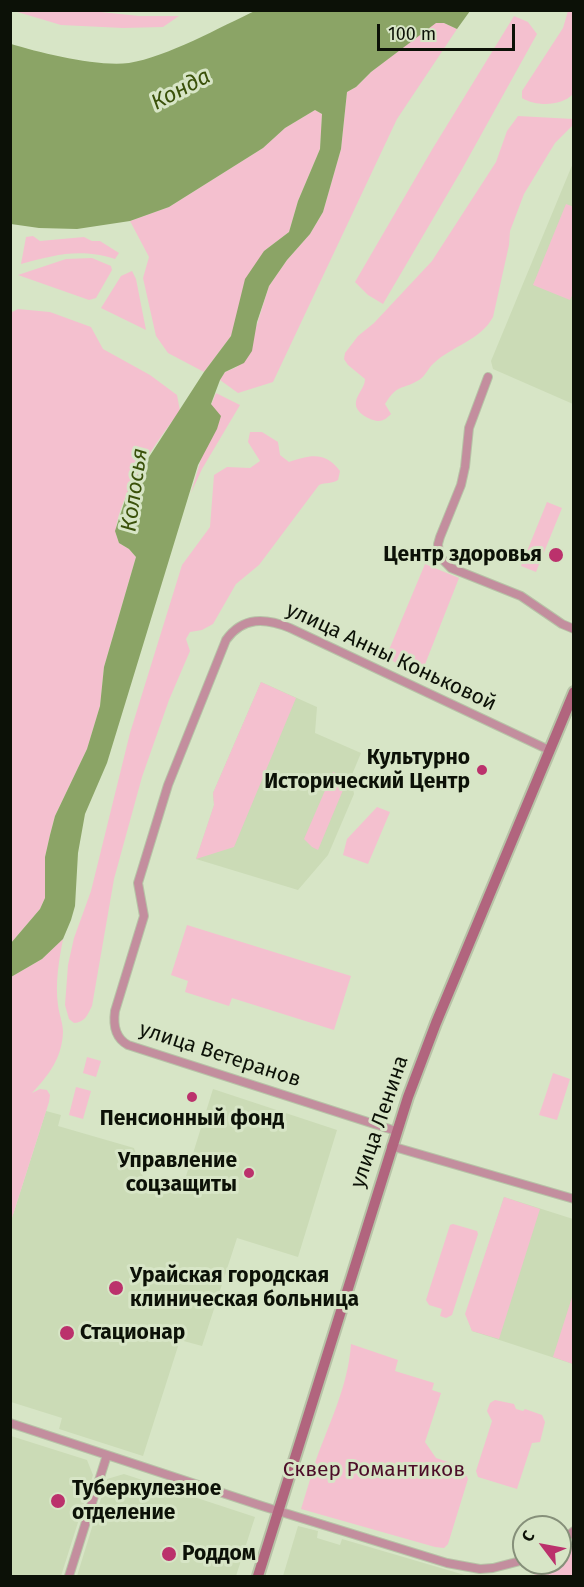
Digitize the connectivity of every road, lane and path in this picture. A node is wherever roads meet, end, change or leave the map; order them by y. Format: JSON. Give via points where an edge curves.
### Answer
{"nodes":[{"id":1,"x":488,"y":377,"type":"dead end"},
{"id":2,"x":573,"y":629,"type":"edge"},
{"id":3,"x":573,"y":692,"type":"edge"},
{"id":4,"x":549,"y":750,"type":"junction"},
{"id":5,"x":138,"y":883,"type":"joint"},
{"id":6,"x":396,"y":1131,"type":"junction"},
{"id":7,"x":391,"y":1146,"type":"junction"},
{"id":8,"x":573,"y":1199,"type":"edge"},
{"id":9,"x":10,"y":1423,"type":"edge"},
{"id":10,"x":107,"y":1455,"type":"junction"},
{"id":11,"x":278,"y":1511,"type":"junction"},
{"id":12,"x":512,"y":1563,"type":"edge"},
{"id":13,"x":480,"y":1573,"type":"edge"},
{"id":14,"x":69,"y":1576,"type":"edge"},
{"id":15,"x":258,"y":1576,"type":"edge"}],
"edges":[{"from":1,"to":2,"type":"street","via":[[469,428],[464,476],[438,544],[439,556],[450,568],[521,596]]},
{"from":3,"to":4,"type":"main road","name":"улица Ленина"},
{"from":4,"to":5,"type":"street","name":"улица Анны Коньковой","via":[[290,628],[268,620],[250,621],[231,632],[218,655],[174,767]]},
{"from":4,"to":6,"type":"main road","name":"улица Ленина","via":[[435,1023]]},
{"from":5,"to":6,"type":"street","name":"улица Ветеранов","via":[[144,916],[114,1017],[115,1031],[123,1042]]},
{"from":6,"to":7,"type":"main road","name":"улица Ленина"},
{"from":7,"to":8,"type":"street"},
{"from":7,"to":11,"type":"main road","name":"улица Ленина"},
{"from":9,"to":10,"type":"street"},
{"from":10,"to":11,"type":"street"},
{"from":10,"to":14,"type":"street"},
{"from":11,"to":13,"type":"street"},
{"from":11,"to":15,"type":"main road","name":"улица Ленина"},
{"from":12,"to":13,"type":"street"}]}
